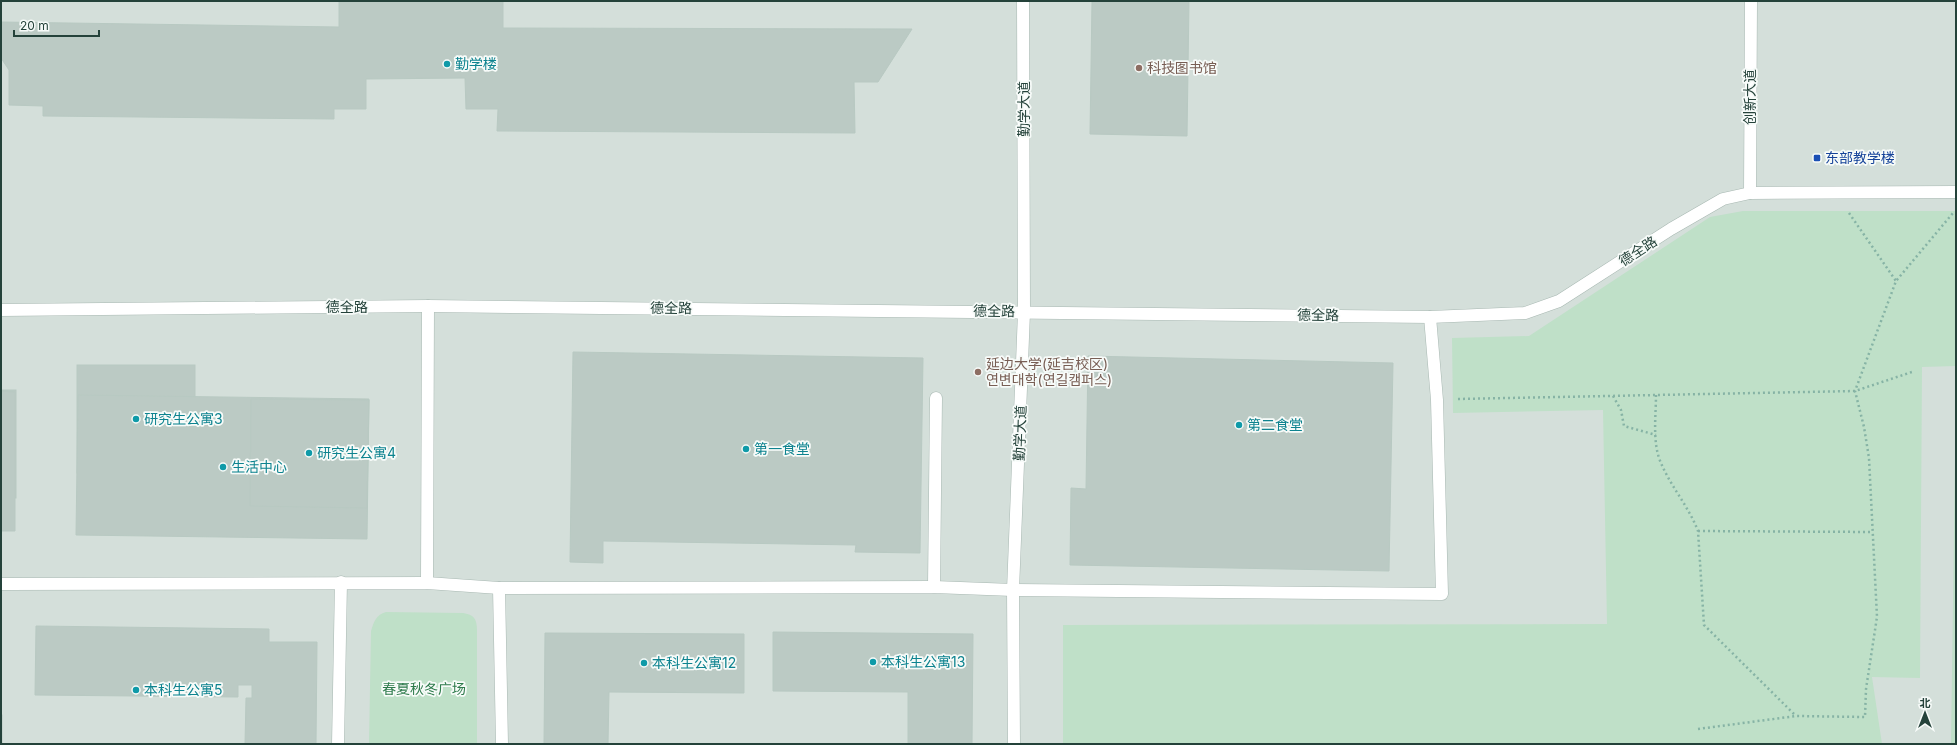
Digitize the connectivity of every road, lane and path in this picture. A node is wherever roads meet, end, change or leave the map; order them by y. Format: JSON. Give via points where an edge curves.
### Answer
{"nodes":[{"id":1,"x":1023,"y":1,"type":"edge"},
{"id":2,"x":1751,"y":1,"type":"edge"},
{"id":3,"x":1956,"y":192,"type":"edge"},
{"id":4,"x":1750,"y":193,"type":"junction"},
{"id":5,"x":1836,"y":193,"type":"junction"},
{"id":6,"x":1956,"y":210,"type":"edge"},
{"id":7,"x":1896,"y":281,"type":"junction"},
{"id":8,"x":428,"y":306,"type":"junction"},
{"id":9,"x":1,"y":310,"type":"edge"},
{"id":10,"x":1024,"y":312,"type":"junction"},
{"id":11,"x":1430,"y":316,"type":"junction"},
{"id":12,"x":1912,"y":372,"type":"dead end"},
{"id":13,"x":1855,"y":391,"type":"junction"},
{"id":14,"x":1656,"y":395,"type":"junction"},
{"id":15,"x":1612,"y":396,"type":"junction"},
{"id":16,"x":936,"y":398,"type":"dead end"},
{"id":17,"x":1437,"y":400,"type":"junction"},
{"id":18,"x":1656,"y":435,"type":"junction"},
{"id":19,"x":1698,"y":531,"type":"junction"},
{"id":20,"x":1873,"y":532,"type":"junction"},
{"id":21,"x":341,"y":582,"type":"junction"},
{"id":22,"x":427,"y":583,"type":"junction"},
{"id":23,"x":1,"y":584,"type":"edge"},
{"id":24,"x":934,"y":587,"type":"junction"},
{"id":25,"x":499,"y":588,"type":"junction"},
{"id":26,"x":1013,"y":590,"type":"junction"},
{"id":27,"x":1796,"y":716,"type":"junction"},
{"id":28,"x":1698,"y":729,"type":"dead end"},
{"id":29,"x":338,"y":744,"type":"edge"},
{"id":30,"x":502,"y":744,"type":"edge"},
{"id":31,"x":1014,"y":744,"type":"edge"}],
"edges":[{"from":1,"to":10,"type":"lane","name":"勤学大道"},
{"from":2,"to":4,"type":"lane","name":"创新大道"},
{"from":3,"to":5,"type":"lane","name":"德全路"},
{"from":4,"to":5,"type":"lane","name":"德全路"},
{"from":4,"to":11,"type":"lane","name":"德全路","via":[[1723,199],[1559,301],[1525,313]]},
{"from":5,"to":7,"type":"path"},
{"from":6,"to":7,"type":"path"},
{"from":7,"to":13,"type":"path"},
{"from":8,"to":9,"type":"lane","name":"德全路"},
{"from":8,"to":10,"type":"lane","name":"德全路"},
{"from":8,"to":22,"type":"lane"},
{"from":10,"to":11,"type":"lane","name":"德全路"},
{"from":10,"to":26,"type":"lane","name":"勤学大道"},
{"from":11,"to":17,"type":"lane"},
{"from":12,"to":13,"type":"path"},
{"from":13,"to":14,"type":"path"},
{"from":13,"to":20,"type":"path","via":[[1869,458]]},
{"from":14,"to":15,"type":"path"},
{"from":14,"to":18,"type":"path"},
{"from":15,"to":17,"type":"path"},
{"from":15,"to":18,"type":"path","via":[[1621,410],[1624,426]]},
{"from":16,"to":24,"type":"lane"},
{"from":17,"to":26,"type":"lane","via":[[1442,594]]},
{"from":18,"to":19,"type":"path","via":[[1660,462]]},
{"from":19,"to":20,"type":"path"},
{"from":19,"to":27,"type":"path","via":[[1704,625]]},
{"from":20,"to":27,"type":"path","via":[[1878,618],[1866,689],[1865,717]]},
{"from":21,"to":22,"type":"lane"},
{"from":21,"to":23,"type":"lane"},
{"from":21,"to":29,"type":"lane"},
{"from":22,"to":25,"type":"lane"},
{"from":24,"to":25,"type":"lane"},
{"from":24,"to":26,"type":"lane"},
{"from":25,"to":30,"type":"lane"},
{"from":26,"to":31,"type":"lane","name":"勤学大道"},
{"from":27,"to":28,"type":"path"}]}
